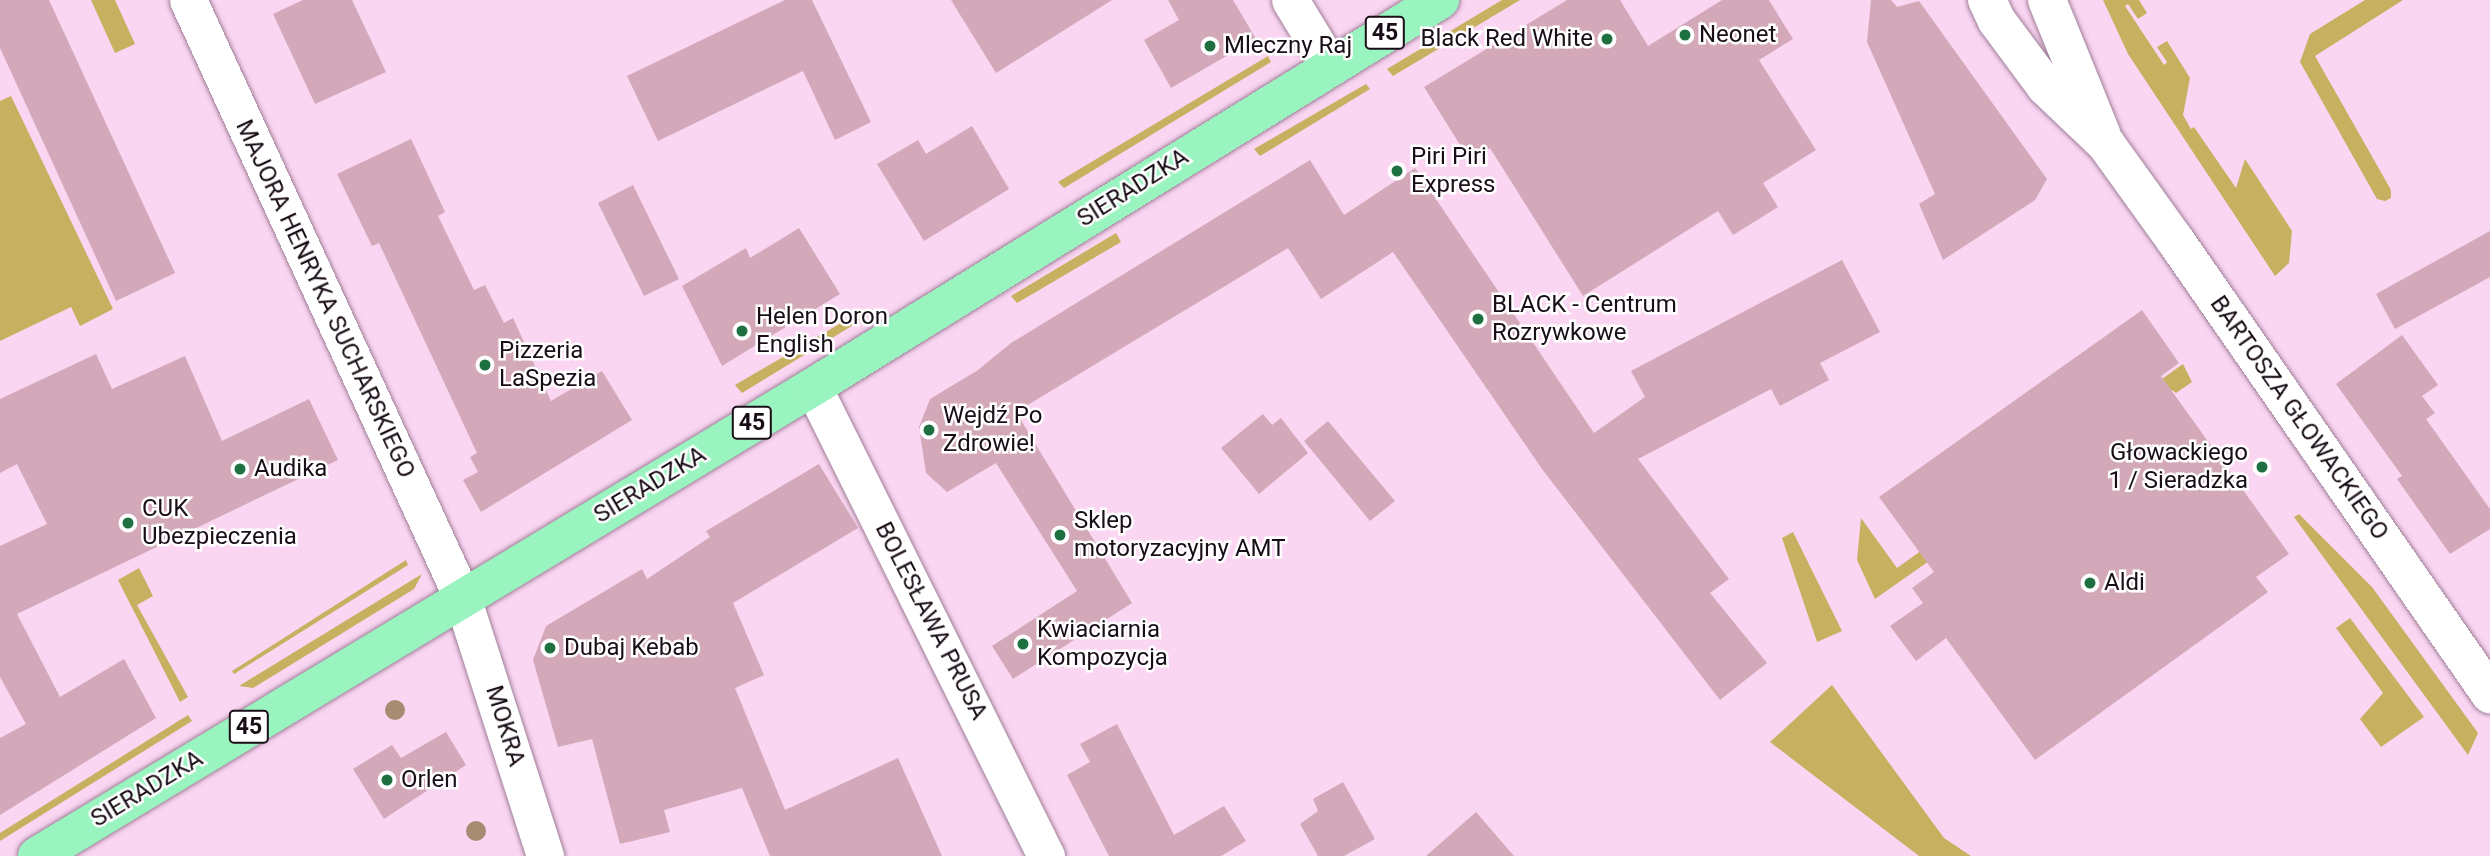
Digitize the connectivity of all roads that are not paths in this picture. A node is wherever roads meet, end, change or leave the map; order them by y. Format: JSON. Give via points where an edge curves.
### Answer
{"nodes":[{"id":1,"x":188,"y":0,"type":"edge"},
{"id":2,"x":1290,"y":0,"type":"edge"},
{"id":3,"x":1440,"y":0,"type":"edge"},
{"id":4,"x":2047,"y":0,"type":"edge"},
{"id":5,"x":1988,"y":7,"type":"edge"},
{"id":6,"x":1330,"y":66,"type":"junction"},
{"id":7,"x":2106,"y":144,"type":"junction"},
{"id":8,"x":813,"y":387,"type":"junction"},
{"id":9,"x":462,"y":597,"type":"junction"},
{"id":10,"x":2490,"y":694,"type":"edge"},
{"id":11,"x":37,"y":856,"type":"edge"},
{"id":12,"x":545,"y":856,"type":"edge"},
{"id":13,"x":1046,"y":856,"type":"edge"}],
"edges":[{"from":1,"to":9,"type":"street","name":"MAJORA HENRYKA SUCHARSKIEGO"},
{"from":2,"to":6,"type":"street"},
{"from":3,"to":6,"type":"main road","name":"SIERADZKA","number":"45"},
{"from":4,"to":7,"type":"street","name":"BARTOSZA GŁOWACKIEGO"},
{"from":5,"to":7,"type":"street","name":"BARTOSZA GŁOWACKIEGO","via":[[2046,87]]},
{"from":6,"to":8,"type":"main road","name":"SIERADZKA","number":"45"},
{"from":7,"to":10,"type":"street","name":"BARTOSZA GŁOWACKIEGO"},
{"from":8,"to":9,"type":"main road","name":"SIERADZKA","number":"45"},
{"from":8,"to":13,"type":"street","name":"BOLESŁAWA PRUSA"},
{"from":9,"to":11,"type":"main road","name":"SIERADZKA","number":"45"},
{"from":9,"to":12,"type":"street","name":"MOKRA"}]}
